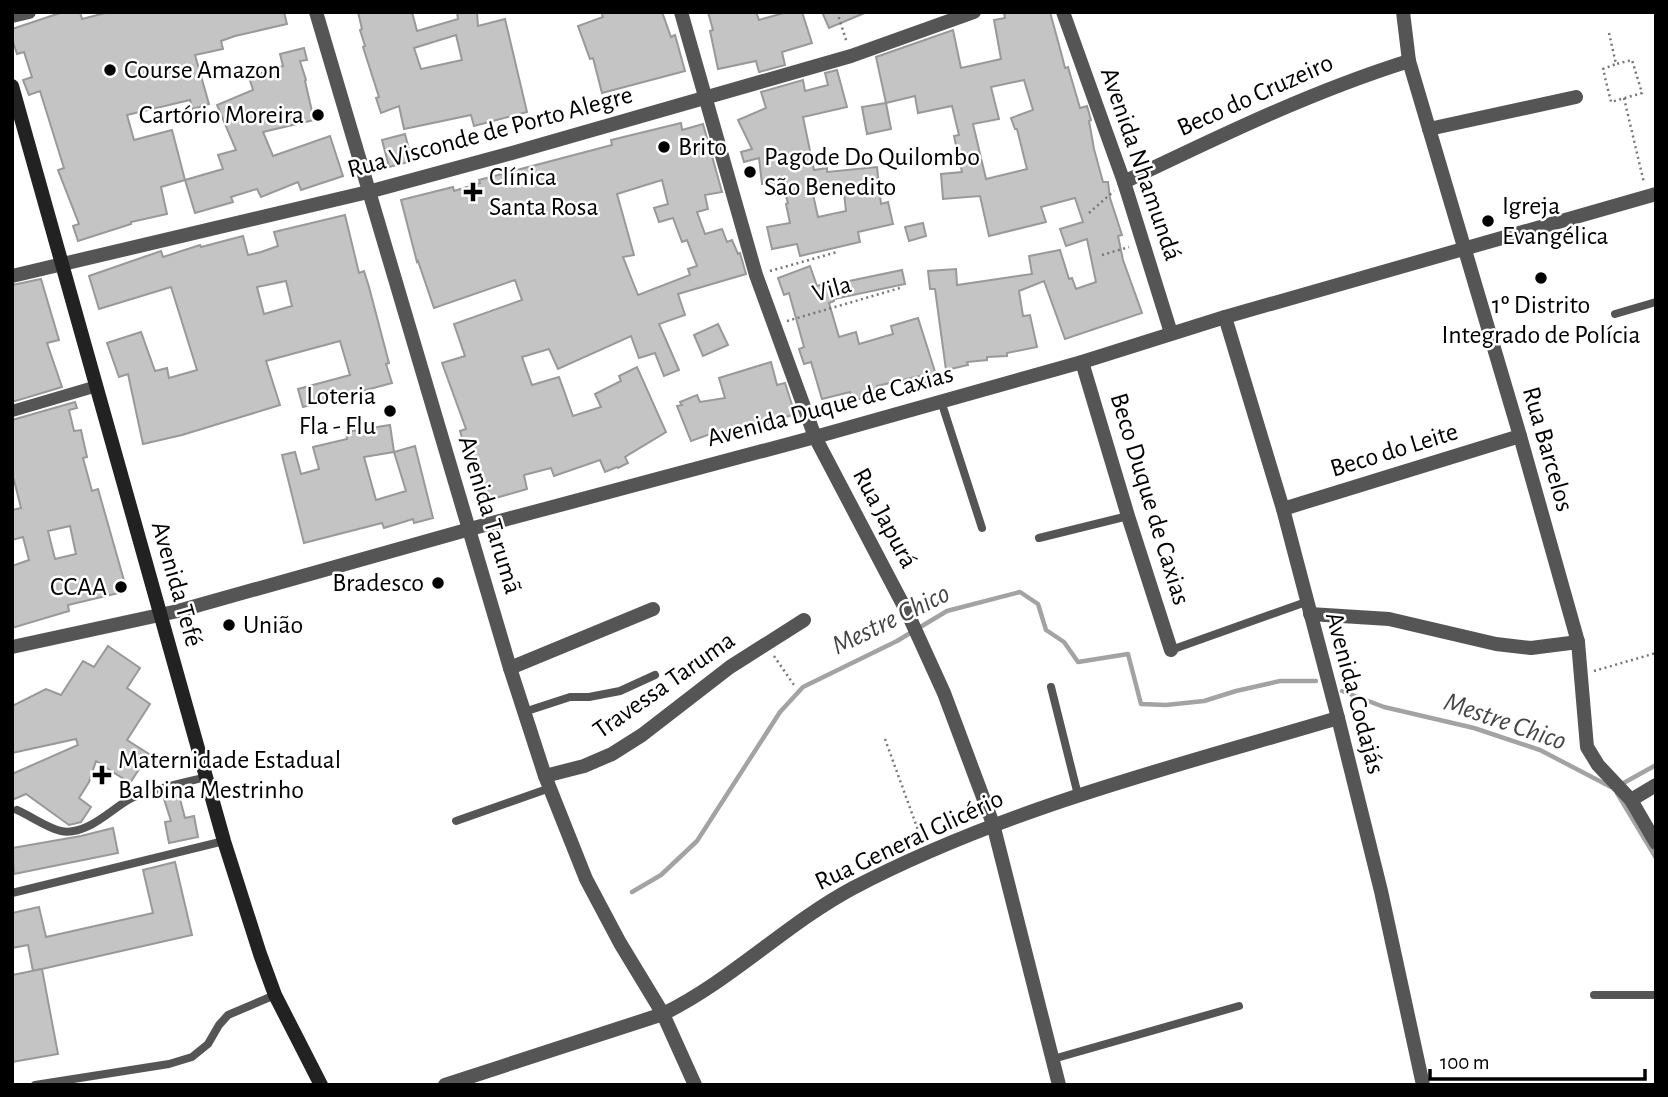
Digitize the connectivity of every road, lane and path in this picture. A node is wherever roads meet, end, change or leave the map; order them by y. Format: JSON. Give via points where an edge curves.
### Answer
{"nodes":[{"id":1,"x":29,"y":12,"type":"edge"},
{"id":2,"x":316,"y":12,"type":"edge"},
{"id":3,"x":681,"y":12,"type":"edge"},
{"id":4,"x":837,"y":12,"type":"edge"},
{"id":5,"x":974,"y":12,"type":"edge"},
{"id":6,"x":1403,"y":12,"type":"edge"},
{"id":7,"x":1067,"y":14,"type":"edge"},
{"id":8,"x":12,"y":16,"type":"edge"},
{"id":9,"x":1609,"y":33,"type":"dead end"},
{"id":10,"x":851,"y":56,"type":"junction"},
{"id":11,"x":1409,"y":61,"type":"junction"},
{"id":12,"x":1616,"y":64,"type":"junction"},
{"id":13,"x":12,"y":86,"type":"edge"},
{"id":14,"x":1576,"y":97,"type":"dead end"},
{"id":15,"x":1624,"y":98,"type":"junction"},
{"id":16,"x":705,"y":99,"type":"junction"},
{"id":17,"x":1429,"y":129,"type":"junction"},
{"id":18,"x":1124,"y":182,"type":"junction"},
{"id":19,"x":368,"y":192,"type":"junction"},
{"id":20,"x":1651,"y":195,"type":"edge"},
{"id":21,"x":1089,"y":213,"type":"dead end"},
{"id":22,"x":1142,"y":244,"type":"junction"},
{"id":23,"x":1465,"y":250,"type":"junction"},
{"id":24,"x":837,"y":252,"type":"dead end"},
{"id":25,"x":1102,"y":255,"type":"dead end"},
{"id":26,"x":62,"y":265,"type":"junction"},
{"id":27,"x":756,"y":275,"type":"junction"},
{"id":28,"x":12,"y":276,"type":"edge"},
{"id":29,"x":900,"y":288,"type":"dead end"},
{"id":30,"x":1656,"y":302,"type":"edge"},
{"id":31,"x":1615,"y":314,"type":"dead end"},
{"id":32,"x":1225,"y":317,"type":"junction"},
{"id":33,"x":774,"y":324,"type":"junction"},
{"id":34,"x":1171,"y":333,"type":"junction"},
{"id":35,"x":1082,"y":362,"type":"junction"},
{"id":36,"x":97,"y":386,"type":"junction"},
{"id":37,"x":941,"y":401,"type":"junction"},
{"id":38,"x":12,"y":411,"type":"edge"},
{"id":39,"x":1520,"y":436,"type":"junction"},
{"id":40,"x":815,"y":437,"type":"junction"},
{"id":41,"x":1283,"y":509,"type":"junction"},
{"id":42,"x":1128,"y":516,"type":"junction"},
{"id":43,"x":982,"y":528,"type":"dead end"},
{"id":44,"x":470,"y":529,"type":"junction"},
{"id":45,"x":1039,"y":538,"type":"dead end"},
{"id":46,"x":1308,"y":608,"type":"junction"},
{"id":47,"x":653,"y":609,"type":"dead end"},
{"id":48,"x":161,"y":615,"type":"junction"},
{"id":49,"x":804,"y":620,"type":"dead end"},
{"id":50,"x":1578,"y":642,"type":"junction"},
{"id":51,"x":766,"y":644,"type":"junction"},
{"id":52,"x":12,"y":647,"type":"edge"},
{"id":53,"x":1171,"y":650,"type":"joint"},
{"id":54,"x":1656,"y":653,"type":"edge"},
{"id":55,"x":510,"y":668,"type":"junction"},
{"id":56,"x":1581,"y":674,"type":"junction"},
{"id":57,"x":654,"y":675,"type":"dead end"},
{"id":58,"x":794,"y":685,"type":"dead end"},
{"id":59,"x":1051,"y":687,"type":"dead end"},
{"id":60,"x":524,"y":712,"type":"junction"},
{"id":61,"x":1338,"y":718,"type":"junction"},
{"id":62,"x":885,"y":739,"type":"dead end"},
{"id":63,"x":206,"y":777,"type":"junction"},
{"id":64,"x":547,"y":782,"type":"junction"},
{"id":65,"x":1656,"y":785,"type":"edge"},
{"id":66,"x":1078,"y":795,"type":"junction"},
{"id":67,"x":1631,"y":800,"type":"junction"},
{"id":68,"x":17,"y":810,"type":"dead end"},
{"id":69,"x":456,"y":821,"type":"dead end"},
{"id":70,"x":993,"y":824,"type":"junction"},
{"id":71,"x":225,"y":841,"type":"junction"},
{"id":72,"x":1656,"y":843,"type":"edge"},
{"id":73,"x":927,"y":854,"type":"junction"},
{"id":74,"x":12,"y":893,"type":"edge"},
{"id":75,"x":275,"y":995,"type":"junction"},
{"id":76,"x":1594,"y":995,"type":"dead end"},
{"id":77,"x":1656,"y":995,"type":"edge"},
{"id":78,"x":1239,"y":1006,"type":"dead end"},
{"id":79,"x":663,"y":1014,"type":"junction"},
{"id":80,"x":1053,"y":1059,"type":"junction"},
{"id":81,"x":36,"y":1085,"type":"edge"},
{"id":82,"x":321,"y":1085,"type":"edge"},
{"id":83,"x":445,"y":1085,"type":"edge"},
{"id":84,"x":695,"y":1085,"type":"edge"},
{"id":85,"x":1059,"y":1085,"type":"edge"},
{"id":86,"x":1423,"y":1085,"type":"edge"}],
"edges":[{"from":1,"to":8,"type":"street"},
{"from":2,"to":19,"type":"street","name":"Avenida Tarumã"},
{"from":3,"to":16,"type":"street","name":"Rua Japurá"},
{"from":4,"to":10,"type":"path"},
{"from":5,"to":10,"type":"street","name":"Rua Visconde de Porto Alegre"},
{"from":6,"to":11,"type":"street","name":"Rua Barcelos"},
{"from":7,"to":18,"type":"street","name":"Avenida Nhamundá"},
{"from":9,"to":12,"type":"path"},
{"from":10,"to":16,"type":"street","name":"Rua Visconde de Porto Alegre"},
{"from":11,"to":17,"type":"street","name":"Rua Barcelos"},
{"from":11,"to":18,"type":"street","name":"Beco do Cruzeiro","via":[[1265,114]]},
{"from":12,"to":15,"type":"path","via":[[1603,69],[1611,102]]},
{"from":12,"to":15,"type":"path","via":[[1632,60],[1642,93]]},
{"from":13,"to":26,"type":"main road","name":"Avenida Tefé"},
{"from":14,"to":17,"type":"street"},
{"from":15,"to":20,"type":"path"},
{"from":16,"to":19,"type":"street","name":"Rua Visconde de Porto Alegre"},
{"from":16,"to":27,"type":"street","name":"Rua Japurá"},
{"from":17,"to":23,"type":"street","name":"Rua Barcelos"},
{"from":18,"to":21,"type":"path"},
{"from":18,"to":22,"type":"street","name":"Avenida Nhamundá"},
{"from":19,"to":26,"type":"street","name":"Rua Visconde de Porto Alegre"},
{"from":19,"to":44,"type":"street","name":"Avenida Tarumã"},
{"from":20,"to":23,"type":"street","name":"Avenida Duque de Caxias"},
{"from":22,"to":25,"type":"path"},
{"from":22,"to":34,"type":"street","name":"Avenida Nhamundá"},
{"from":23,"to":32,"type":"street","name":"Avenida Duque de Caxias"},
{"from":23,"to":39,"type":"street","name":"Rua Barcelos"},
{"from":24,"to":27,"type":"path","name":"Vila"},
{"from":26,"to":28,"type":"street","name":"Rua Visconde de Porto Alegre"},
{"from":26,"to":36,"type":"main road","name":"Avenida Tefé"},
{"from":27,"to":33,"type":"street","name":"Rua Japurá"},
{"from":29,"to":33,"type":"path","name":"Vila"},
{"from":30,"to":31,"type":"lane"},
{"from":32,"to":34,"type":"street","name":"Avenida Duque de Caxias"},
{"from":32,"to":41,"type":"street","name":"Avenida Codajás"},
{"from":33,"to":40,"type":"street","name":"Rua Japurá"},
{"from":34,"to":35,"type":"street","name":"Avenida Duque de Caxias"},
{"from":35,"to":37,"type":"street","name":"Avenida Duque de Caxias"},
{"from":35,"to":42,"type":"street","name":"Beco Duque de Caxias"},
{"from":36,"to":38,"type":"street"},
{"from":36,"to":48,"type":"main road","name":"Avenida Tefé"},
{"from":37,"to":40,"type":"street","name":"Avenida Duque de Caxias"},
{"from":37,"to":43,"type":"lane"},
{"from":39,"to":41,"type":"street","name":"Beco do Leite"},
{"from":39,"to":50,"type":"street","name":"Rua Barcelos"},
{"from":40,"to":44,"type":"street","name":"Avenida Duque de Caxias"},
{"from":40,"to":70,"type":"street","name":"Rua Japurá","via":[[908,614],[944,693]]},
{"from":41,"to":46,"type":"street","name":"Avenida Codajás"},
{"from":42,"to":45,"type":"lane"},
{"from":42,"to":53,"type":"street","name":"Beco Duque de Caxias"},
{"from":44,"to":48,"type":"street","name":"Avenida Duque de Caxias"},
{"from":44,"to":55,"type":"street","name":"Avenida Tarumã"},
{"from":46,"to":50,"type":"street","via":[[1389,619],[1496,644],[1531,648]]},
{"from":46,"to":53,"type":"lane"},
{"from":46,"to":61,"type":"street","name":"Avenida Codajás"},
{"from":47,"to":55,"type":"street"},
{"from":48,"to":52,"type":"street","name":"Avenida Duque de Caxias"},
{"from":48,"to":63,"type":"main road","name":"Avenida Tefé"},
{"from":49,"to":51,"type":"street","name":"Travessa Taruma"},
{"from":50,"to":56,"type":"street","name":"Rua Barcelos"},
{"from":51,"to":58,"type":"path"},
{"from":51,"to":64,"type":"street","name":"Travessa Taruma","via":[[612,754]]},
{"from":54,"to":56,"type":"path"},
{"from":55,"to":60,"type":"street","name":"Avenida Tarumã"},
{"from":56,"to":67,"type":"street","name":"Rua Barcelos","via":[[1587,747]]},
{"from":57,"to":60,"type":"lane","via":[[620,691],[569,697]]},
{"from":59,"to":66,"type":"lane"},
{"from":60,"to":64,"type":"street","name":"Avenida Tarumã"},
{"from":61,"to":66,"type":"street","name":"Rua General Glicério"},
{"from":61,"to":86,"type":"street","name":"Avenida Codajás"},
{"from":62,"to":73,"type":"path"},
{"from":63,"to":68,"type":"lane","via":[[130,799],[72,831],[60,831]]},
{"from":63,"to":71,"type":"main road","name":"Avenida Tefé"},
{"from":64,"to":69,"type":"lane"},
{"from":64,"to":79,"type":"street","name":"Avenida Tarumã","via":[[599,905]]},
{"from":65,"to":67,"type":"street"},
{"from":66,"to":70,"type":"street","name":"Rua General Glicério"},
{"from":67,"to":72,"type":"street","name":"Rua Barcelos"},
{"from":70,"to":73,"type":"street","name":"Rua General Glicério"},
{"from":70,"to":80,"type":"street","name":"Rua Japurá"},
{"from":71,"to":74,"type":"lane"},
{"from":71,"to":75,"type":"main road","name":"Avenida Tefé"},
{"from":73,"to":79,"type":"street","name":"Rua General Glicério","via":[[811,913],[733,971]]},
{"from":75,"to":81,"type":"lane","via":[[228,1015],[192,1058]]},
{"from":75,"to":82,"type":"main road","name":"Avenida Tefé"},
{"from":76,"to":77,"type":"lane"},
{"from":78,"to":80,"type":"lane"},
{"from":79,"to":83,"type":"street","name":"Rua General Glicério"},
{"from":79,"to":84,"type":"street","name":"Avenida Tarumã"},
{"from":80,"to":85,"type":"street","name":"Rua Japurá"}]}
